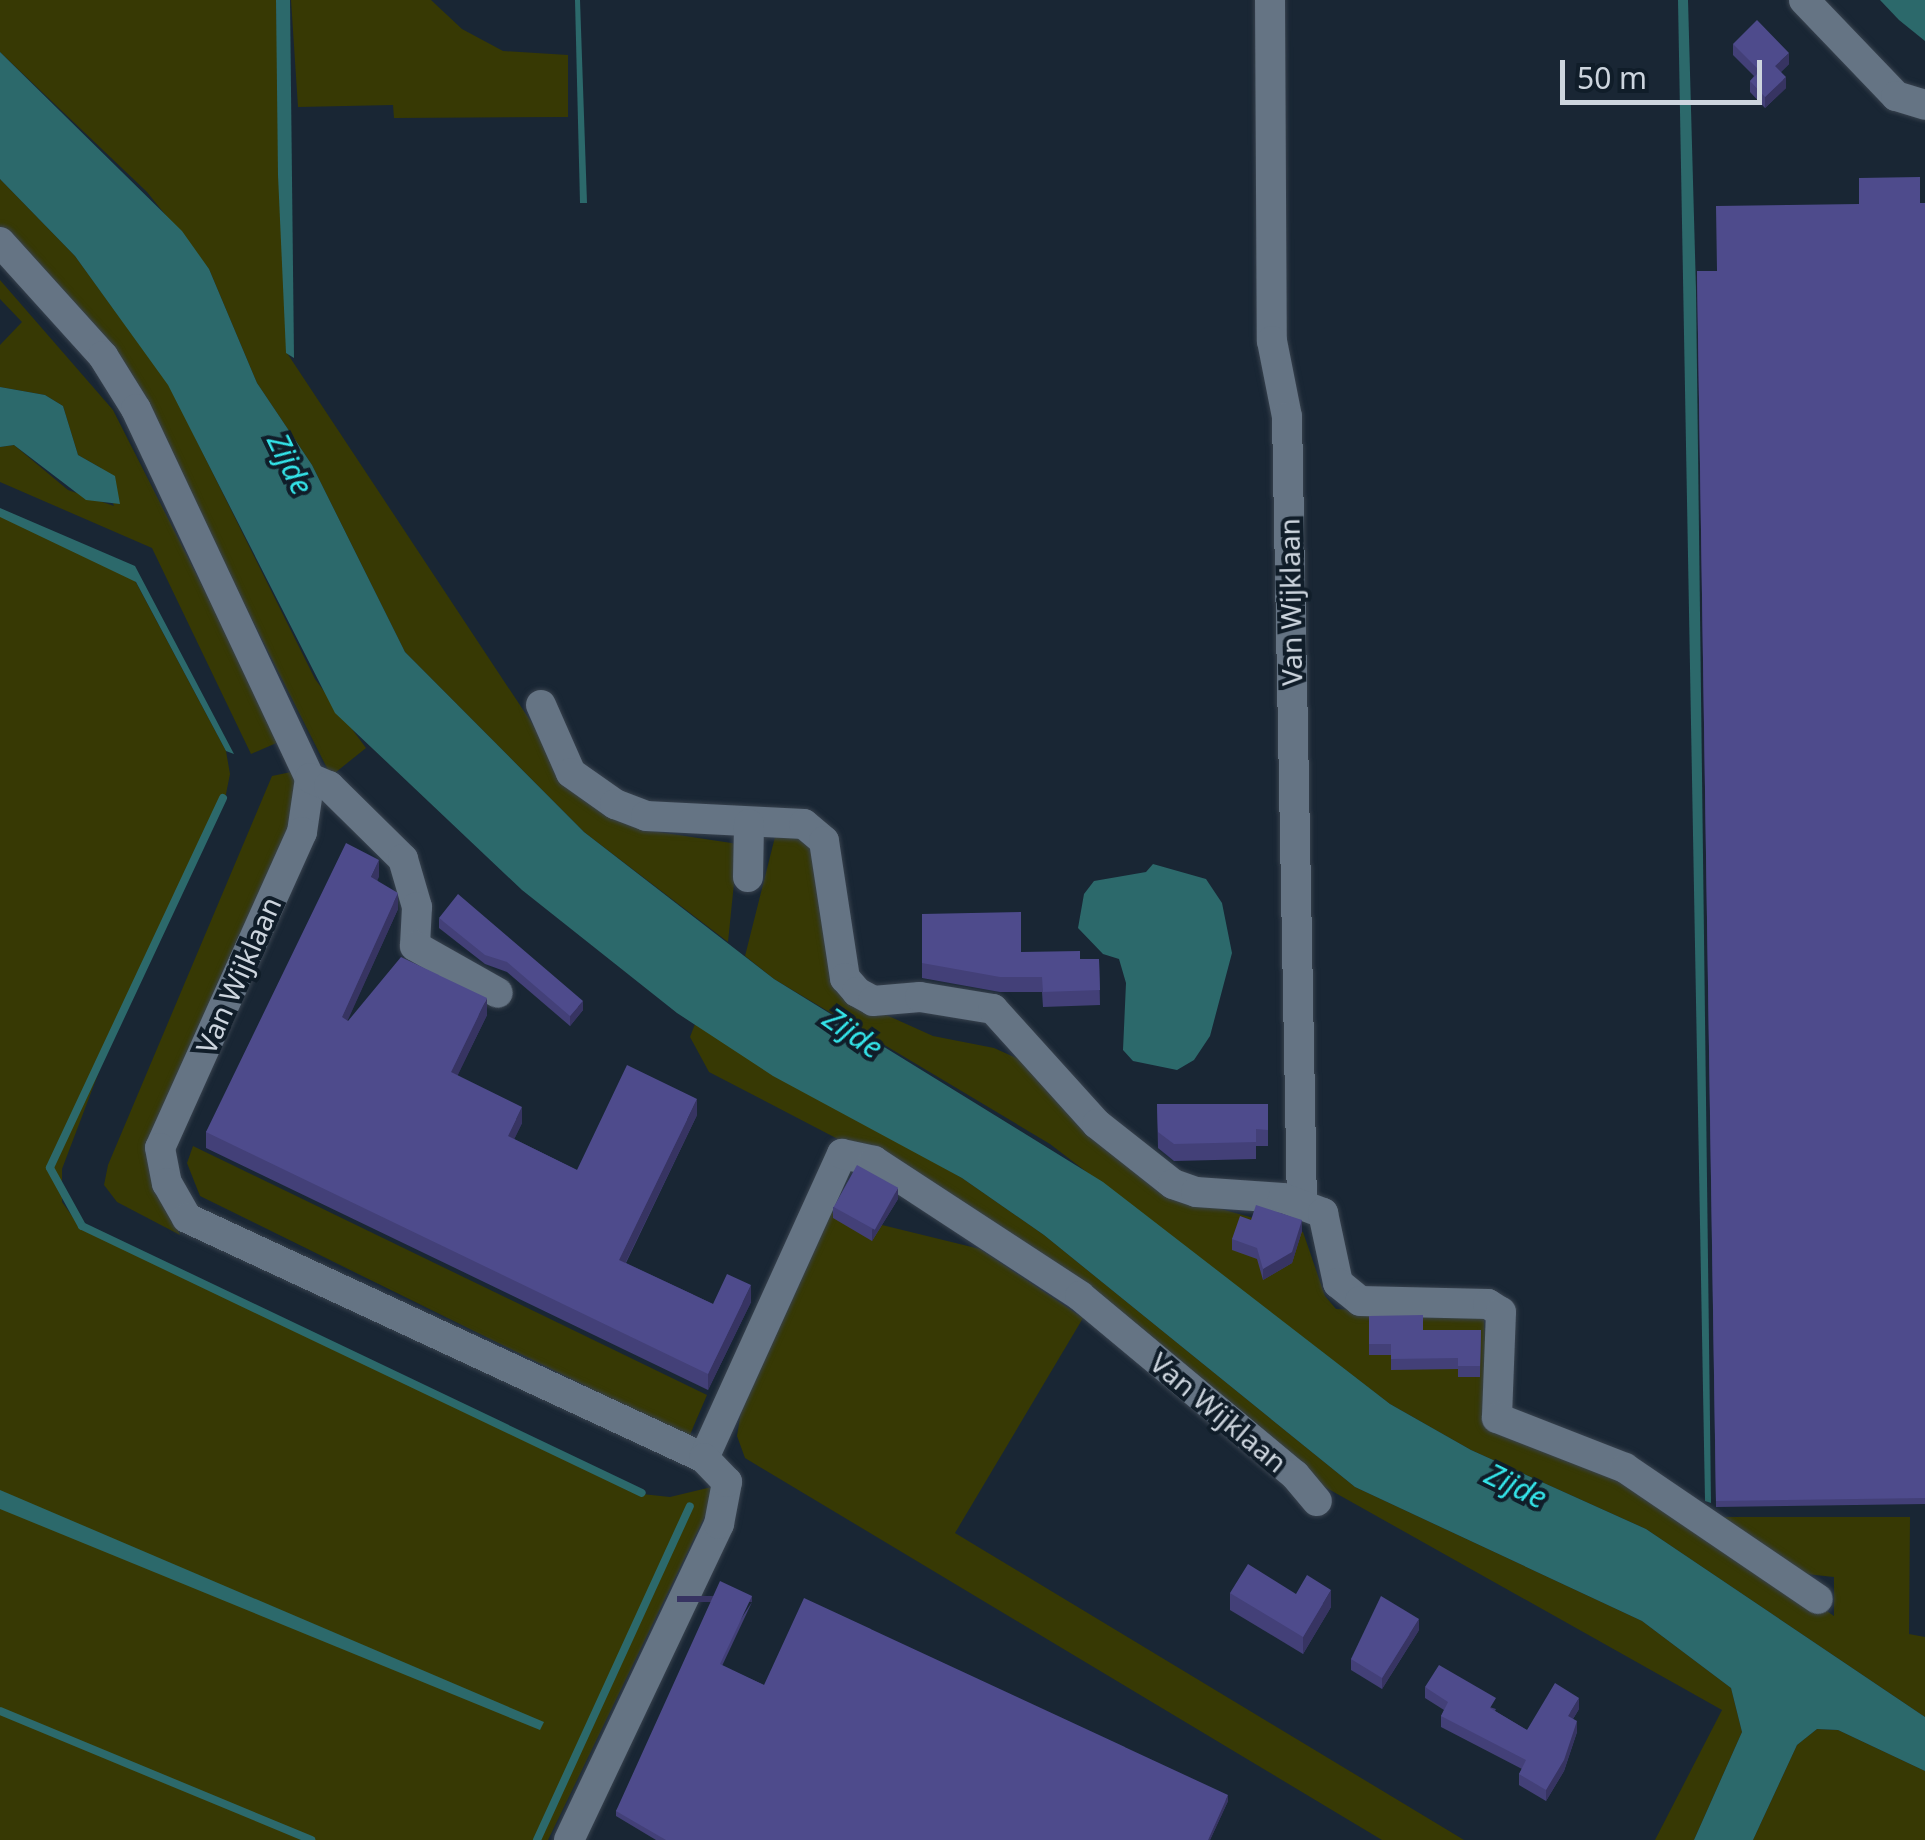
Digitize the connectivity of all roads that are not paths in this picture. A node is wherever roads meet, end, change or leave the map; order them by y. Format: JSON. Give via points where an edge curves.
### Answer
{"nodes":[{"id":1,"x":1270,"y":0,"type":"edge"},
{"id":2,"x":1804,"y":0,"type":"edge"},
{"id":3,"x":1925,"y":105,"type":"edge"},
{"id":4,"x":0,"y":242,"type":"edge"},
{"id":5,"x":541,"y":704,"type":"dead end"},
{"id":6,"x":310,"y":778,"type":"junction"},
{"id":7,"x":749,"y":824,"type":"junction"},
{"id":8,"x":748,"y":877,"type":"dead end"},
{"id":9,"x":498,"y":992,"type":"dead end"},
{"id":10,"x":1302,"y":1205,"type":"junction"},
{"id":11,"x":704,"y":1458,"type":"junction"},
{"id":12,"x":1317,"y":1501,"type":"dead end"},
{"id":13,"x":1818,"y":1598,"type":"dead end"},
{"id":14,"x":569,"y":1840,"type":"edge"}],
"edges":[{"from":1,"to":10,"type":"street","name":"Van Wijklaan","via":[[1272,342],[1287,417]]},
{"from":2,"to":3,"type":"street","via":[[1896,96]]},
{"from":4,"to":6,"type":"street","via":[[103,356],[136,409]]},
{"from":5,"to":7,"type":"street","via":[[559,754],[587,788],[646,816]]},
{"from":6,"to":9,"type":"street","via":[[328,786],[403,858],[417,906],[415,946]]},
{"from":6,"to":11,"type":"street","name":"Van Wijklaan","via":[[302,832],[160,1148],[187,1218]]},
{"from":7,"to":8,"type":"street"},
{"from":7,"to":10,"type":"street","via":[[804,824],[824,841],[845,978],[857,992],[872,1001],[920,997],[993,1009],[1097,1124],[1173,1184]]},
{"from":10,"to":13,"type":"street","via":[[1323,1212],[1338,1283],[1360,1301],[1488,1304],[1500,1312],[1497,1418],[1625,1468]]},
{"from":11,"to":12,"type":"street","name":"Van Wijklaan","via":[[842,1154],[874,1161],[1080,1296]]},
{"from":11,"to":14,"type":"street","via":[[728,1482],[719,1524]]}]}
